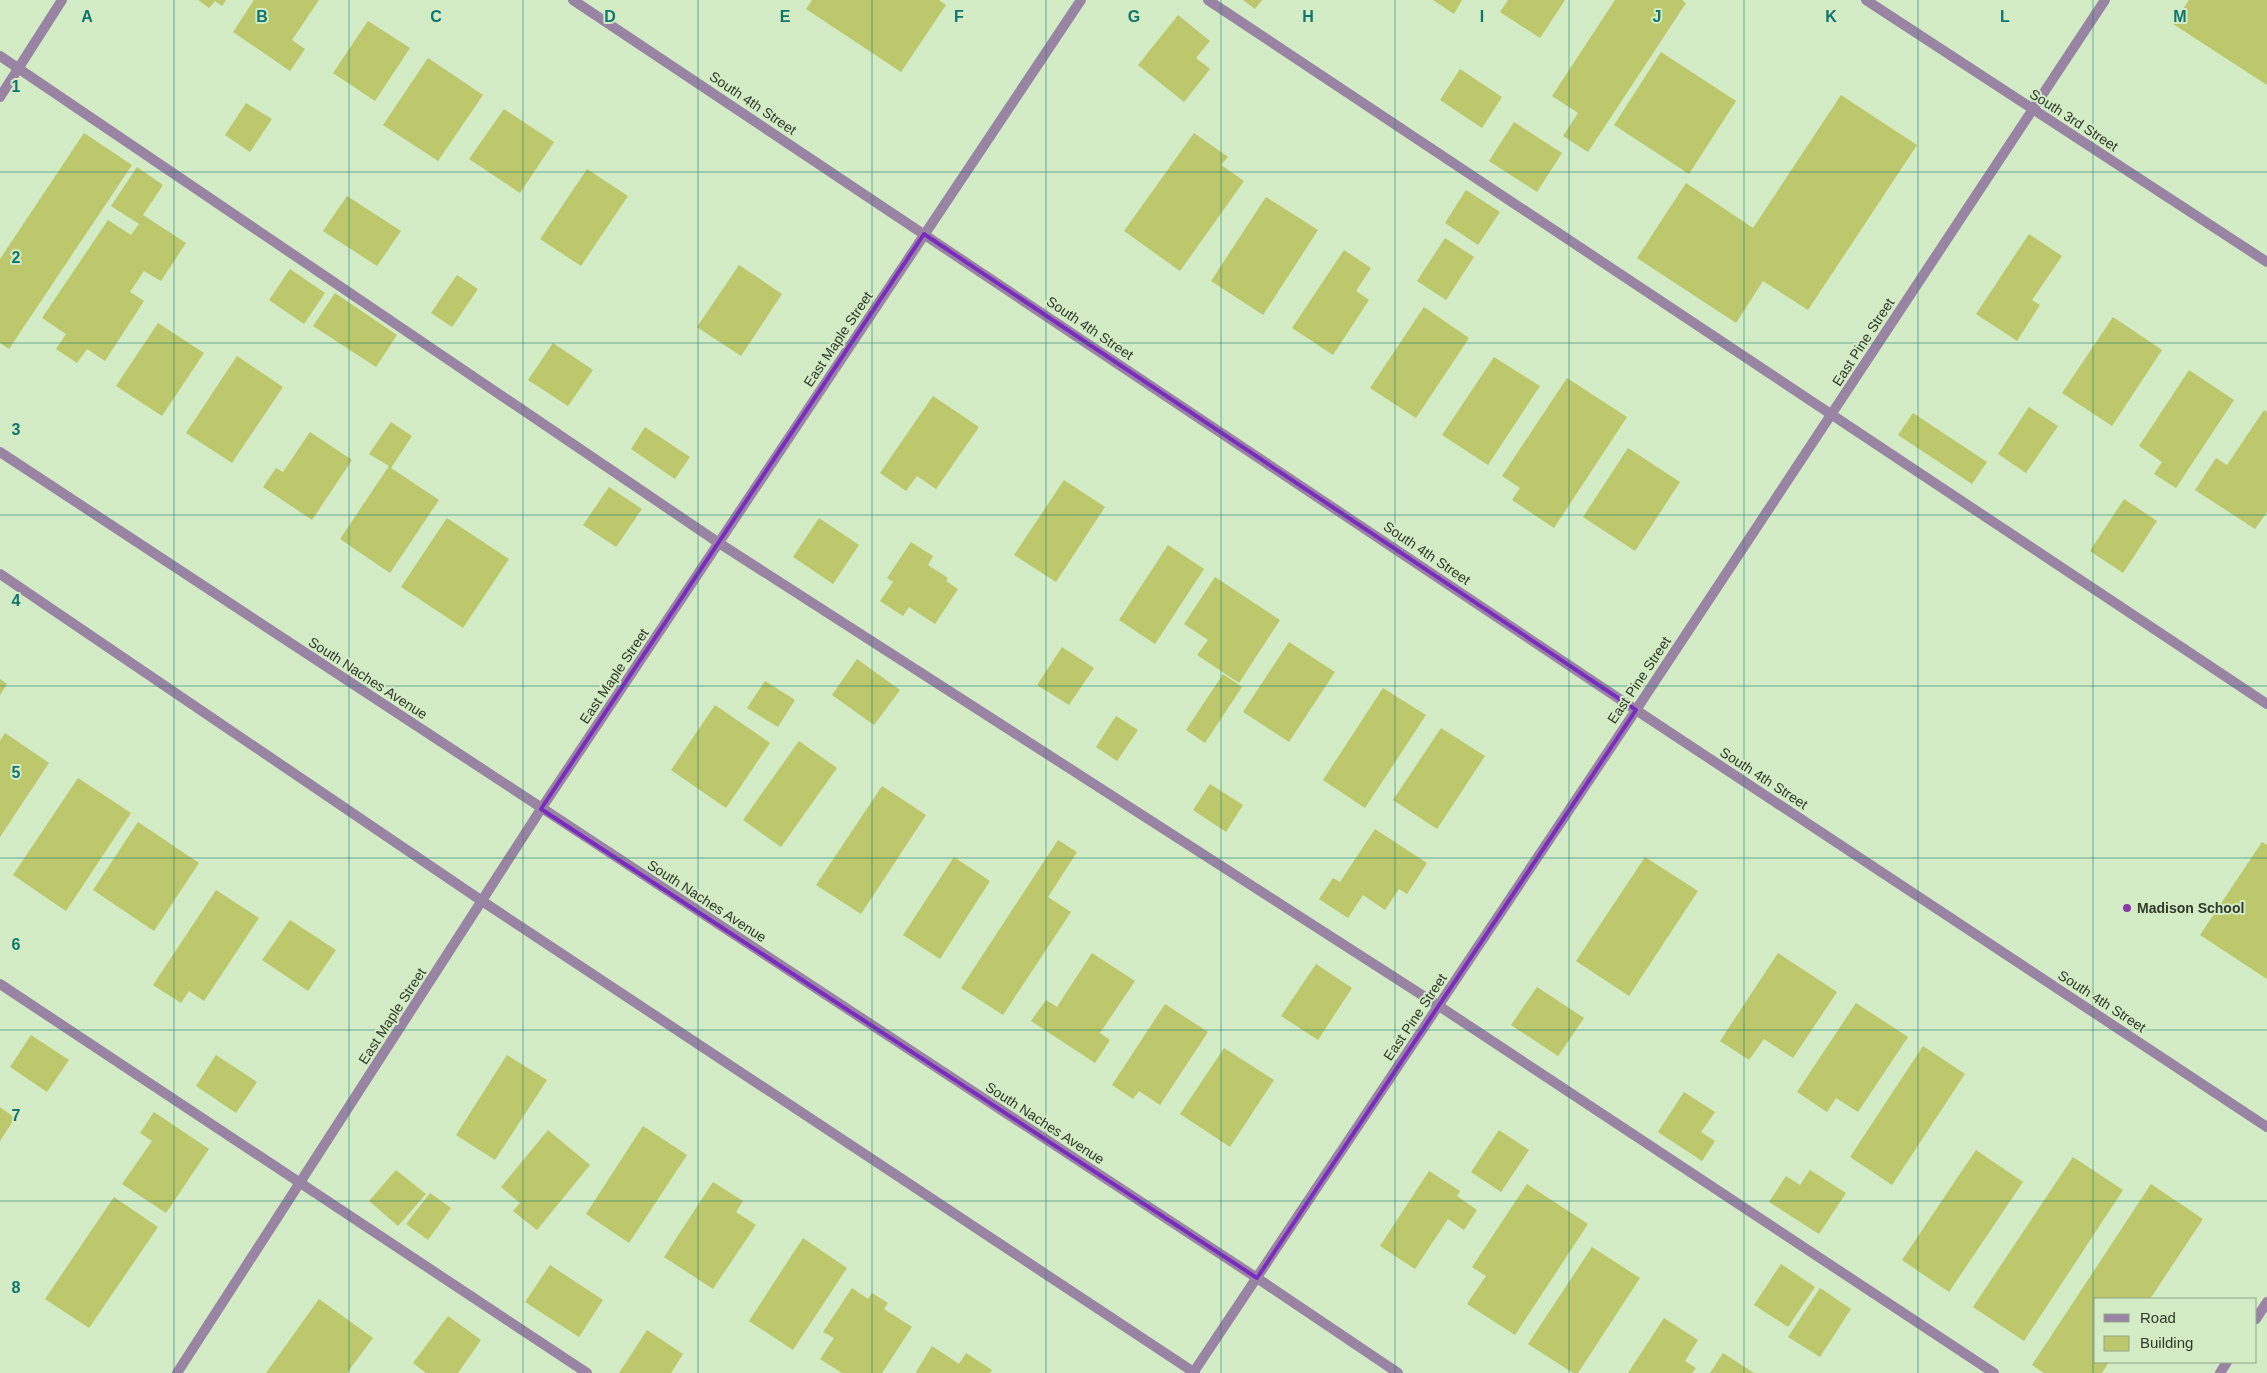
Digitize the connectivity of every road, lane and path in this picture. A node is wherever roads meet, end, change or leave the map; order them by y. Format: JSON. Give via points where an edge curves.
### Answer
{"nodes":[{"id":1,"x":62,"y":0,"type":"edge"},
{"id":2,"x":573,"y":0,"type":"edge"},
{"id":3,"x":1081,"y":0,"type":"edge"},
{"id":4,"x":1208,"y":0,"type":"edge"},
{"id":5,"x":1866,"y":0,"type":"edge"},
{"id":6,"x":2105,"y":0,"type":"edge"},
{"id":7,"x":0,"y":56,"type":"edge"},
{"id":8,"x":18,"y":68,"type":"junction"},
{"id":9,"x":0,"y":97,"type":"edge"},
{"id":10,"x":2033,"y":109,"type":"junction"},
{"id":11,"x":924,"y":234,"type":"junction"},
{"id":12,"x":2267,"y":262,"type":"edge"},
{"id":13,"x":1832,"y":414,"type":"junction"},
{"id":14,"x":0,"y":452,"type":"edge"},
{"id":15,"x":719,"y":543,"type":"junction"},
{"id":16,"x":0,"y":574,"type":"edge"},
{"id":17,"x":2267,"y":704,"type":"edge"},
{"id":18,"x":1636,"y":710,"type":"junction"},
{"id":19,"x":541,"y":809,"type":"junction"},
{"id":20,"x":482,"y":901,"type":"junction"},
{"id":21,"x":0,"y":984,"type":"edge"},
{"id":22,"x":1439,"y":1006,"type":"junction"},
{"id":23,"x":2267,"y":1127,"type":"edge"},
{"id":24,"x":301,"y":1182,"type":"junction"},
{"id":25,"x":1257,"y":1278,"type":"junction"},
{"id":26,"x":2267,"y":1302,"type":"edge"},
{"id":27,"x":2257,"y":1317,"type":"edge"},
{"id":28,"x":178,"y":1373,"type":"edge"},
{"id":29,"x":587,"y":1373,"type":"edge"},
{"id":30,"x":1194,"y":1373,"type":"edge"},
{"id":31,"x":1398,"y":1373,"type":"edge"},
{"id":32,"x":1994,"y":1373,"type":"edge"}],
"edges":[{"from":1,"to":8,"type":"street"},
{"from":2,"to":11,"type":"street","name":"South 4th Street"},
{"from":3,"to":11,"type":"street","name":"East Maple Street"},
{"from":4,"to":13,"type":"street"},
{"from":5,"to":10,"type":"street","name":"South 3rd Street"},
{"from":6,"to":10,"type":"street","name":"East Pine Street"},
{"from":7,"to":8,"type":"street"},
{"from":8,"to":9,"type":"street"},
{"from":8,"to":15,"type":"street"},
{"from":10,"to":12,"type":"street","name":"South 3rd Street"},
{"from":10,"to":13,"type":"street","name":"East Pine Street"},
{"from":11,"to":15,"type":"street","name":"East Maple Street"},
{"from":11,"to":18,"type":"street","name":"South 4th Street"},
{"from":13,"to":17,"type":"street"},
{"from":13,"to":18,"type":"street","name":"East Pine Street"},
{"from":14,"to":19,"type":"street","name":"South Naches Avenue"},
{"from":15,"to":19,"type":"street","name":"East Maple Street"},
{"from":15,"to":22,"type":"street"},
{"from":16,"to":20,"type":"street"},
{"from":18,"to":22,"type":"street","name":"East Pine Street"},
{"from":18,"to":23,"type":"street","name":"South 4th Street"},
{"from":19,"to":20,"type":"street","name":"East Maple Street"},
{"from":19,"to":25,"type":"street","name":"South Naches Avenue"},
{"from":20,"to":24,"type":"street","name":"East Maple Street"},
{"from":20,"to":30,"type":"street"},
{"from":21,"to":24,"type":"street"},
{"from":22,"to":25,"type":"street","name":"East Pine Street"},
{"from":22,"to":32,"type":"street"},
{"from":24,"to":28,"type":"street","name":"East Maple Street"},
{"from":24,"to":29,"type":"street"},
{"from":25,"to":30,"type":"street","name":"East Pine Street"},
{"from":25,"to":31,"type":"street","name":"South Naches Avenue"},
{"from":26,"to":27,"type":"street"}]}
